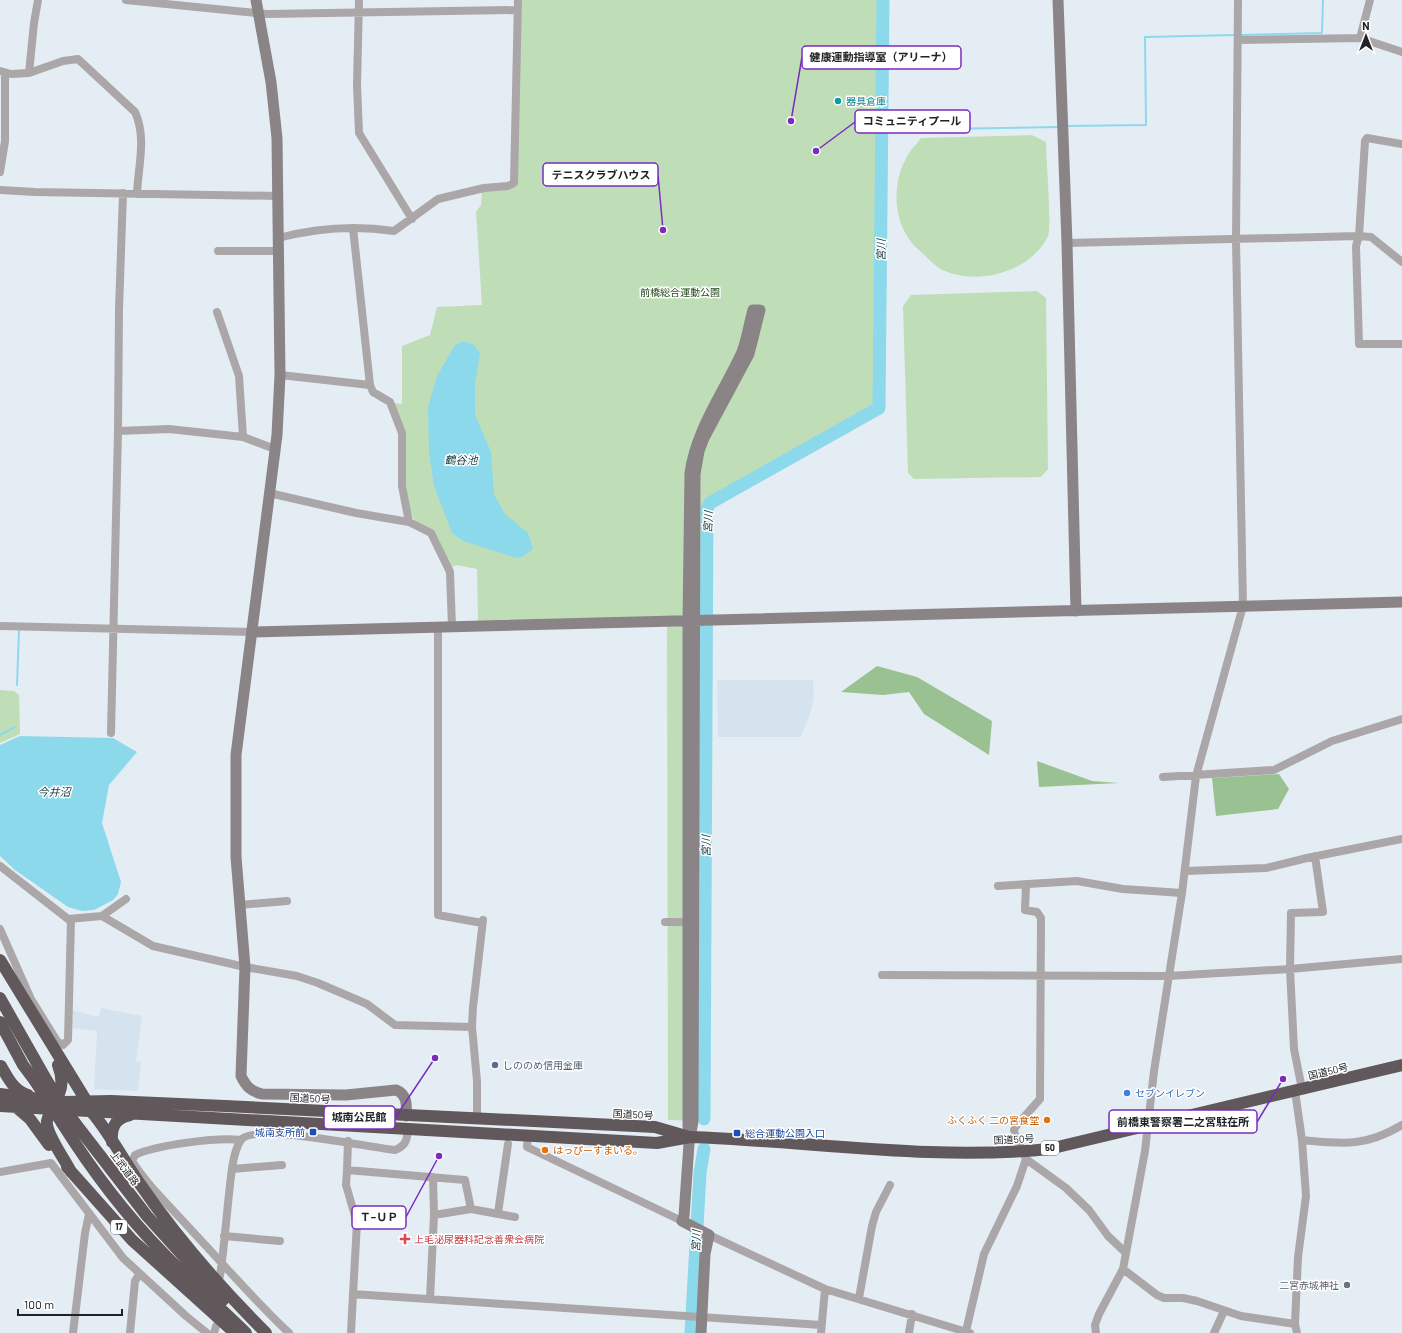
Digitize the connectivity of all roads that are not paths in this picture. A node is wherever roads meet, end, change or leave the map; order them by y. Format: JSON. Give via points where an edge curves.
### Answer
{"nodes":[{"id":1,"x":38,"y":0,"type":"edge"},
{"id":2,"x":126,"y":0,"type":"edge"},
{"id":3,"x":256,"y":0,"type":"edge"},
{"id":4,"x":358,"y":0,"type":"edge"},
{"id":5,"x":518,"y":0,"type":"edge"},
{"id":6,"x":1058,"y":0,"type":"edge"},
{"id":7,"x":1238,"y":0,"type":"edge"},
{"id":8,"x":1370,"y":0,"type":"edge"},
{"id":9,"x":517,"y":10,"type":"junction"},
{"id":10,"x":358,"y":12,"type":"junction"},
{"id":11,"x":259,"y":13,"type":"junction"},
{"id":12,"x":1360,"y":38,"type":"junction"},
{"id":13,"x":1238,"y":40,"type":"junction"},
{"id":14,"x":1402,"y":52,"type":"edge"},
{"id":15,"x":2,"y":72,"type":"edge"},
{"id":16,"x":29,"y":73,"type":"junction"},
{"id":17,"x":1402,"y":144,"type":"edge"},
{"id":18,"x":0,"y":172,"type":"edge"},
{"id":19,"x":0,"y":190,"type":"edge"},
{"id":20,"x":123,"y":193,"type":"junction"},
{"id":21,"x":137,"y":194,"type":"junction"},
{"id":22,"x":277,"y":196,"type":"junction"},
{"id":23,"x":412,"y":219,"type":"junction"},
{"id":24,"x":353,"y":228,"type":"junction"},
{"id":25,"x":1359,"y":236,"type":"junction"},
{"id":26,"x":278,"y":238,"type":"junction"},
{"id":27,"x":1236,"y":240,"type":"junction"},
{"id":28,"x":1067,"y":243,"type":"junction"},
{"id":29,"x":218,"y":251,"type":"dead end"},
{"id":30,"x":279,"y":251,"type":"junction"},
{"id":31,"x":1402,"y":262,"type":"edge"},
{"id":32,"x":217,"y":312,"type":"dead end"},
{"id":33,"x":1402,"y":344,"type":"edge"},
{"id":34,"x":280,"y":375,"type":"junction"},
{"id":35,"x":370,"y":385,"type":"junction"},
{"id":36,"x":118,"y":431,"type":"junction"},
{"id":37,"x":243,"y":437,"type":"junction"},
{"id":38,"x":275,"y":449,"type":"junction"},
{"id":39,"x":269,"y":494,"type":"junction"},
{"id":40,"x":409,"y":522,"type":"junction"},
{"id":41,"x":1402,"y":602,"type":"edge"},
{"id":42,"x":1243,"y":606,"type":"junction"},
{"id":43,"x":1076,"y":611,"type":"junction"},
{"id":44,"x":699,"y":620,"type":"junction"},
{"id":45,"x":0,"y":626,"type":"edge"},
{"id":46,"x":438,"y":627,"type":"junction"},
{"id":47,"x":452,"y":627,"type":"junction"},
{"id":48,"x":113,"y":629,"type":"junction"},
{"id":49,"x":253,"y":632,"type":"junction"},
{"id":50,"x":1402,"y":719,"type":"edge"},
{"id":51,"x":111,"y":733,"type":"dead end"},
{"id":52,"x":1196,"y":776,"type":"junction"},
{"id":53,"x":1163,"y":777,"type":"dead end"},
{"id":54,"x":1402,"y":839,"type":"edge"},
{"id":55,"x":1315,"y":856,"type":"junction"},
{"id":56,"x":0,"y":866,"type":"edge"},
{"id":57,"x":1185,"y":871,"type":"junction"},
{"id":58,"x":1026,"y":884,"type":"junction"},
{"id":59,"x":998,"y":886,"type":"dead end"},
{"id":60,"x":1182,"y":893,"type":"junction"},
{"id":61,"x":126,"y":899,"type":"dead end"},
{"id":62,"x":287,"y":901,"type":"dead end"},
{"id":63,"x":239,"y":905,"type":"junction"},
{"id":64,"x":102,"y":916,"type":"junction"},
{"id":65,"x":71,"y":920,"type":"junction"},
{"id":66,"x":665,"y":922,"type":"dead end"},
{"id":67,"x":691,"y":922,"type":"junction"},
{"id":68,"x":0,"y":929,"type":"edge"},
{"id":69,"x":1402,"y":959,"type":"edge"},
{"id":70,"x":0,"y":960,"type":"edge"},
{"id":71,"x":245,"y":967,"type":"junction"},
{"id":72,"x":1290,"y":969,"type":"junction"},
{"id":73,"x":882,"y":975,"type":"dead end"},
{"id":74,"x":1040,"y":976,"type":"junction"},
{"id":75,"x":1168,"y":976,"type":"junction"},
{"id":76,"x":0,"y":998,"type":"edge"},
{"id":77,"x":34,"y":1010,"type":"junction"},
{"id":78,"x":0,"y":1022,"type":"edge"},
{"id":79,"x":472,"y":1027,"type":"junction"},
{"id":80,"x":49,"y":1040,"type":"junction"},
{"id":81,"x":1402,"y":1065,"type":"edge"},
{"id":82,"x":0,"y":1066,"type":"edge"},
{"id":83,"x":0,"y":1080,"type":"edge"},
{"id":84,"x":1299,"y":1090,"type":"junction"},
{"id":85,"x":0,"y":1094,"type":"edge"},
{"id":86,"x":50,"y":1104,"type":"junction"},
{"id":87,"x":0,"y":1106,"type":"edge"},
{"id":88,"x":16,"y":1107,"type":"junction"},
{"id":89,"x":89,"y":1107,"type":"junction"},
{"id":90,"x":135,"y":1114,"type":"junction"},
{"id":91,"x":406,"y":1116,"type":"junction"},
{"id":92,"x":477,"y":1119,"type":"junction"},
{"id":93,"x":1147,"y":1125,"type":"junction"},
{"id":94,"x":1402,"y":1125,"type":"edge"},
{"id":95,"x":408,"y":1130,"type":"junction"},
{"id":96,"x":528,"y":1136,"type":"junction"},
{"id":97,"x":690,"y":1137,"type":"junction"},
{"id":98,"x":241,"y":1140,"type":"junction"},
{"id":99,"x":1302,"y":1140,"type":"junction"},
{"id":100,"x":112,"y":1142,"type":"junction"},
{"id":101,"x":348,"y":1142,"type":"junction"},
{"id":102,"x":508,"y":1144,"type":"dead end"},
{"id":103,"x":1024,"y":1155,"type":"junction"},
{"id":104,"x":282,"y":1165,"type":"dead end"},
{"id":105,"x":232,"y":1169,"type":"junction"},
{"id":106,"x":347,"y":1170,"type":"junction"},
{"id":107,"x":0,"y":1172,"type":"edge"},
{"id":108,"x":71,"y":1172,"type":"junction"},
{"id":109,"x":433,"y":1177,"type":"junction"},
{"id":110,"x":890,"y":1185,"type":"dead end"},
{"id":111,"x":471,"y":1208,"type":"junction"},
{"id":112,"x":498,"y":1213,"type":"junction"},
{"id":113,"x":89,"y":1214,"type":"junction"},
{"id":114,"x":434,"y":1215,"type":"junction"},
{"id":115,"x":515,"y":1217,"type":"dead end"},
{"id":116,"x":685,"y":1223,"type":"junction"},
{"id":117,"x":706,"y":1233,"type":"junction"},
{"id":118,"x":224,"y":1236,"type":"junction"},
{"id":119,"x":280,"y":1241,"type":"dead end"},
{"id":120,"x":1126,"y":1253,"type":"junction"},
{"id":121,"x":222,"y":1264,"type":"junction"},
{"id":122,"x":1123,"y":1269,"type":"junction"},
{"id":123,"x":140,"y":1275,"type":"junction"},
{"id":124,"x":220,"y":1276,"type":"dead end"},
{"id":125,"x":825,"y":1289,"type":"junction"},
{"id":126,"x":353,"y":1294,"type":"junction"},
{"id":127,"x":860,"y":1298,"type":"junction"},
{"id":128,"x":430,"y":1299,"type":"junction"},
{"id":129,"x":1224,"y":1310,"type":"junction"},
{"id":130,"x":912,"y":1314,"type":"junction"},
{"id":131,"x":700,"y":1317,"type":"junction"},
{"id":132,"x":1295,"y":1324,"type":"junction"},
{"id":133,"x":821,"y":1329,"type":"edge"},
{"id":134,"x":968,"y":1332,"type":"edge"},
{"id":135,"x":73,"y":1333,"type":"edge"},
{"id":136,"x":130,"y":1333,"type":"edge"},
{"id":137,"x":207,"y":1333,"type":"edge"},
{"id":138,"x":235,"y":1333,"type":"edge"},
{"id":139,"x":246,"y":1333,"type":"edge"},
{"id":140,"x":257,"y":1333,"type":"edge"},
{"id":141,"x":266,"y":1333,"type":"edge"},
{"id":142,"x":289,"y":1333,"type":"edge"},
{"id":143,"x":351,"y":1333,"type":"edge"},
{"id":144,"x":701,"y":1333,"type":"edge"},
{"id":145,"x":909,"y":1333,"type":"edge"},
{"id":146,"x":1096,"y":1333,"type":"edge"},
{"id":147,"x":1214,"y":1333,"type":"edge"},
{"id":148,"x":1297,"y":1333,"type":"edge"}],
"edges":[{"from":1,"to":16,"type":"street"},
{"from":2,"to":11,"type":"street"},
{"from":3,"to":11,"type":"street"},
{"from":4,"to":10,"type":"street"},
{"from":5,"to":9,"type":"street"},
{"from":6,"to":28,"type":"street"},
{"from":7,"to":13,"type":"street"},
{"from":8,"to":12,"type":"street"},
{"from":9,"to":10,"type":"street"},
{"from":9,"to":23,"type":"street","via":[[514,183],[438,199]]},
{"from":10,"to":11,"type":"street"},
{"from":10,"to":23,"type":"street","via":[[359,134]]},
{"from":11,"to":22,"type":"street","via":[[271,82],[277,138]]},
{"from":12,"to":13,"type":"street"},
{"from":12,"to":14,"type":"street"},
{"from":13,"to":27,"type":"street"},
{"from":15,"to":16,"type":"street"},
{"from":15,"to":18,"type":"street","via":[[5,142]]},
{"from":16,"to":21,"type":"street","via":[[63,60],[78,59],[135,112],[142,145]]},
{"from":17,"to":25,"type":"street","via":[[1367,138],[1365,140]]},
{"from":19,"to":20,"type":"street"},
{"from":20,"to":21,"type":"street"},
{"from":20,"to":36,"type":"street"},
{"from":21,"to":22,"type":"street"},
{"from":22,"to":26,"type":"street"},
{"from":23,"to":24,"type":"street","via":[[394,231]]},
{"from":24,"to":26,"type":"street","via":[[307,230]]},
{"from":24,"to":35,"type":"street"},
{"from":25,"to":27,"type":"street"},
{"from":25,"to":31,"type":"street","via":[[1371,237]]},
{"from":25,"to":33,"type":"street","via":[[1356,246],[1359,344]]},
{"from":26,"to":30,"type":"street"},
{"from":27,"to":28,"type":"street"},
{"from":27,"to":42,"type":"street"},
{"from":28,"to":43,"type":"street"},
{"from":29,"to":30,"type":"street"},
{"from":30,"to":34,"type":"street"},
{"from":32,"to":37,"type":"street","via":[[239,376]]},
{"from":34,"to":35,"type":"street"},
{"from":34,"to":38,"type":"street"},
{"from":35,"to":40,"type":"street","via":[[373,392],[390,402],[402,433],[402,486]]},
{"from":36,"to":37,"type":"street","via":[[169,429]]},
{"from":36,"to":48,"type":"street"},
{"from":37,"to":38,"type":"street"},
{"from":38,"to":39,"type":"street"},
{"from":39,"to":40,"type":"street"},
{"from":39,"to":49,"type":"street"},
{"from":40,"to":47,"type":"street","via":[[431,533],[450,572]]},
{"from":41,"to":42,"type":"street"},
{"from":42,"to":43,"type":"street"},
{"from":42,"to":52,"type":"street"},
{"from":43,"to":44,"type":"street"},
{"from":44,"to":44,"type":"street","via":[[689,481],[692,458],[699,436],[742,351],[753,310],[760,310],[749,354],[699,451],[695,486]]},
{"from":44,"to":47,"type":"street"},
{"from":44,"to":67,"type":"street"},
{"from":45,"to":48,"type":"street"},
{"from":46,"to":47,"type":"street"},
{"from":46,"to":49,"type":"street"},
{"from":46,"to":79,"type":"street","via":[[438,915],[483,921]]},
{"from":48,"to":49,"type":"street"},
{"from":48,"to":51,"type":"street"},
{"from":49,"to":63,"type":"street","via":[[236,755],[236,857]]},
{"from":50,"to":52,"type":"street","via":[[1332,741],[1274,770]]},
{"from":52,"to":53,"type":"street"},
{"from":52,"to":57,"type":"street"},
{"from":54,"to":55,"type":"street"},
{"from":55,"to":57,"type":"street","via":[[1266,868]]},
{"from":55,"to":72,"type":"street","via":[[1322,912],[1291,913]]},
{"from":56,"to":65,"type":"street"},
{"from":57,"to":60,"type":"street"},
{"from":58,"to":59,"type":"street"},
{"from":58,"to":60,"type":"street","via":[[1077,881],[1123,889]]},
{"from":58,"to":74,"type":"street","via":[[1025,910],[1040,915]]},
{"from":60,"to":75,"type":"street"},
{"from":61,"to":64,"type":"street"},
{"from":62,"to":63,"type":"street"},
{"from":63,"to":71,"type":"street"},
{"from":64,"to":65,"type":"street"},
{"from":64,"to":71,"type":"street","via":[[153,946]]},
{"from":65,"to":77,"type":"street","via":[[67,1043],[61,1045]]},
{"from":66,"to":67,"type":"street"},
{"from":67,"to":97,"type":"street","via":[[694,1121]]},
{"from":68,"to":77,"type":"street"},
{"from":69,"to":72,"type":"street"},
{"from":70,"to":77,"type":"highway"},
{"from":71,"to":79,"type":"street","via":[[297,976],[338,990],[367,1004],[395,1025]]},
{"from":71,"to":91,"type":"street","via":[[241,1076],[244,1084],[252,1091],[285,1095],[346,1095],[396,1090],[407,1102]]},
{"from":72,"to":75,"type":"street"},
{"from":72,"to":84,"type":"street"},
{"from":73,"to":74,"type":"street"},
{"from":74,"to":75,"type":"street"},
{"from":74,"to":103,"type":"street","via":[[1040,1100],[1014,1130]]},
{"from":75,"to":93,"type":"street"},
{"from":76,"to":140,"type":"highway","name":"上武道路","bridge":true,"via":[[47,1081],[75,1123],[162,1234]]},
{"from":77,"to":80,"type":"highway"},
{"from":78,"to":139,"type":"highway","number":"17","bridge":true,"via":[[23,1065],[97,1174],[133,1220],[183,1273]]},
{"from":79,"to":92,"type":"street","via":[[477,1081]]},
{"from":80,"to":86,"type":"highway","via":[[48,1044],[58,1064],[62,1080],[59,1092]]},
{"from":80,"to":89,"type":"highway"},
{"from":81,"to":84,"type":"highway","name":"国道50号","number":"50"},
{"from":82,"to":83,"type":"highway"},
{"from":82,"to":86,"type":"highway","via":[[21,1093]]},
{"from":84,"to":93,"type":"highway","name":"国道50号","number":"50"},
{"from":84,"to":99,"type":"street"},
{"from":85,"to":86,"type":"highway","name":"国道50号","number":"50"},
{"from":86,"to":88,"type":"highway","name":"国道50号","number":"50"},
{"from":86,"to":89,"type":"highway","name":"国道50号","number":"50"},
{"from":86,"to":108,"type":"highway","number":"17","via":[[48,1129]]},
{"from":87,"to":88,"type":"highway","name":"国道50号","number":"50"},
{"from":88,"to":108,"type":"highway","number":"17","via":[[30,1119]]},
{"from":89,"to":90,"type":"highway","name":"国道50号","number":"50"},
{"from":89,"to":91,"type":"highway","name":"国道50号","number":"50","via":[[118,1102]]},
{"from":89,"to":100,"type":"highway"},
{"from":90,"to":95,"type":"highway","name":"国道50号","number":"50"},
{"from":90,"to":100,"type":"highway","via":[[122,1116],[114,1123]]},
{"from":91,"to":92,"type":"highway","name":"国道50号","number":"50"},
{"from":92,"to":97,"type":"highway","name":"国道50号","number":"50","via":[[655,1127]]},
{"from":93,"to":103,"type":"highway","name":"国道50号","number":"50"},
{"from":93,"to":120,"type":"street","via":[[1145,1151]]},
{"from":94,"to":99,"type":"street","via":[[1374,1139],[1360,1142],[1339,1144]]},
{"from":95,"to":96,"type":"highway","name":"国道50号","number":"50"},
{"from":95,"to":101,"type":"street","via":[[407,1141],[395,1150]]},
{"from":96,"to":97,"type":"highway","name":"国道50号","number":"50","via":[[657,1143]]},
{"from":96,"to":116,"type":"street","via":[[527,1148]]},
{"from":97,"to":103,"type":"highway","name":"国道50号","number":"50"},
{"from":97,"to":116,"type":"street"},
{"from":98,"to":101,"type":"street","via":[[246,1135],[256,1134]]},
{"from":98,"to":105,"type":"street"},
{"from":98,"to":121,"type":"street","via":[[228,1139],[153,1148],[135,1155],[132,1159],[155,1191]]},
{"from":99,"to":132,"type":"street","via":[[1306,1196],[1298,1257]]},
{"from":100,"to":141,"type":"highway","via":[[140,1185],[184,1243]]},
{"from":101,"to":106,"type":"street"},
{"from":102,"to":112,"type":"street"},
{"from":103,"to":120,"type":"street","via":[[1089,1210]]},
{"from":103,"to":134,"type":"street","via":[[1017,1186],[984,1254]]},
{"from":104,"to":105,"type":"street"},
{"from":105,"to":118,"type":"street"},
{"from":106,"to":109,"type":"street"},
{"from":106,"to":126,"type":"street","via":[[346,1185],[357,1223]]},
{"from":107,"to":113,"type":"street","via":[[51,1163]]},
{"from":108,"to":138,"type":"highway","number":"17","via":[[128,1236]]},
{"from":109,"to":111,"type":"street","via":[[465,1180]]},
{"from":109,"to":114,"type":"street"},
{"from":110,"to":127,"type":"street","via":[[872,1226]]},
{"from":111,"to":112,"type":"street"},
{"from":111,"to":114,"type":"street"},
{"from":112,"to":115,"type":"street"},
{"from":113,"to":123,"type":"street","via":[[123,1258]]},
{"from":113,"to":135,"type":"street"},
{"from":114,"to":128,"type":"street"},
{"from":116,"to":117,"type":"street"},
{"from":117,"to":125,"type":"street"},
{"from":117,"to":131,"type":"street"},
{"from":118,"to":119,"type":"street"},
{"from":118,"to":121,"type":"street"},
{"from":120,"to":122,"type":"street"},
{"from":121,"to":124,"type":"street"},
{"from":121,"to":142,"type":"street"},
{"from":122,"to":129,"type":"street","via":[[1156,1295],[1197,1301]]},
{"from":122,"to":146,"type":"street","via":[[1099,1314],[1095,1325]]},
{"from":123,"to":136,"type":"street","via":[[135,1281]]},
{"from":123,"to":137,"type":"street"},
{"from":125,"to":127,"type":"street"},
{"from":125,"to":133,"type":"street"},
{"from":126,"to":128,"type":"street"},
{"from":126,"to":143,"type":"street"},
{"from":127,"to":130,"type":"street"},
{"from":128,"to":131,"type":"street"},
{"from":129,"to":132,"type":"street","via":[[1241,1316]]},
{"from":129,"to":147,"type":"street"},
{"from":130,"to":134,"type":"street"},
{"from":130,"to":145,"type":"street"},
{"from":131,"to":133,"type":"street"},
{"from":131,"to":144,"type":"street"},
{"from":132,"to":148,"type":"street"}]}
